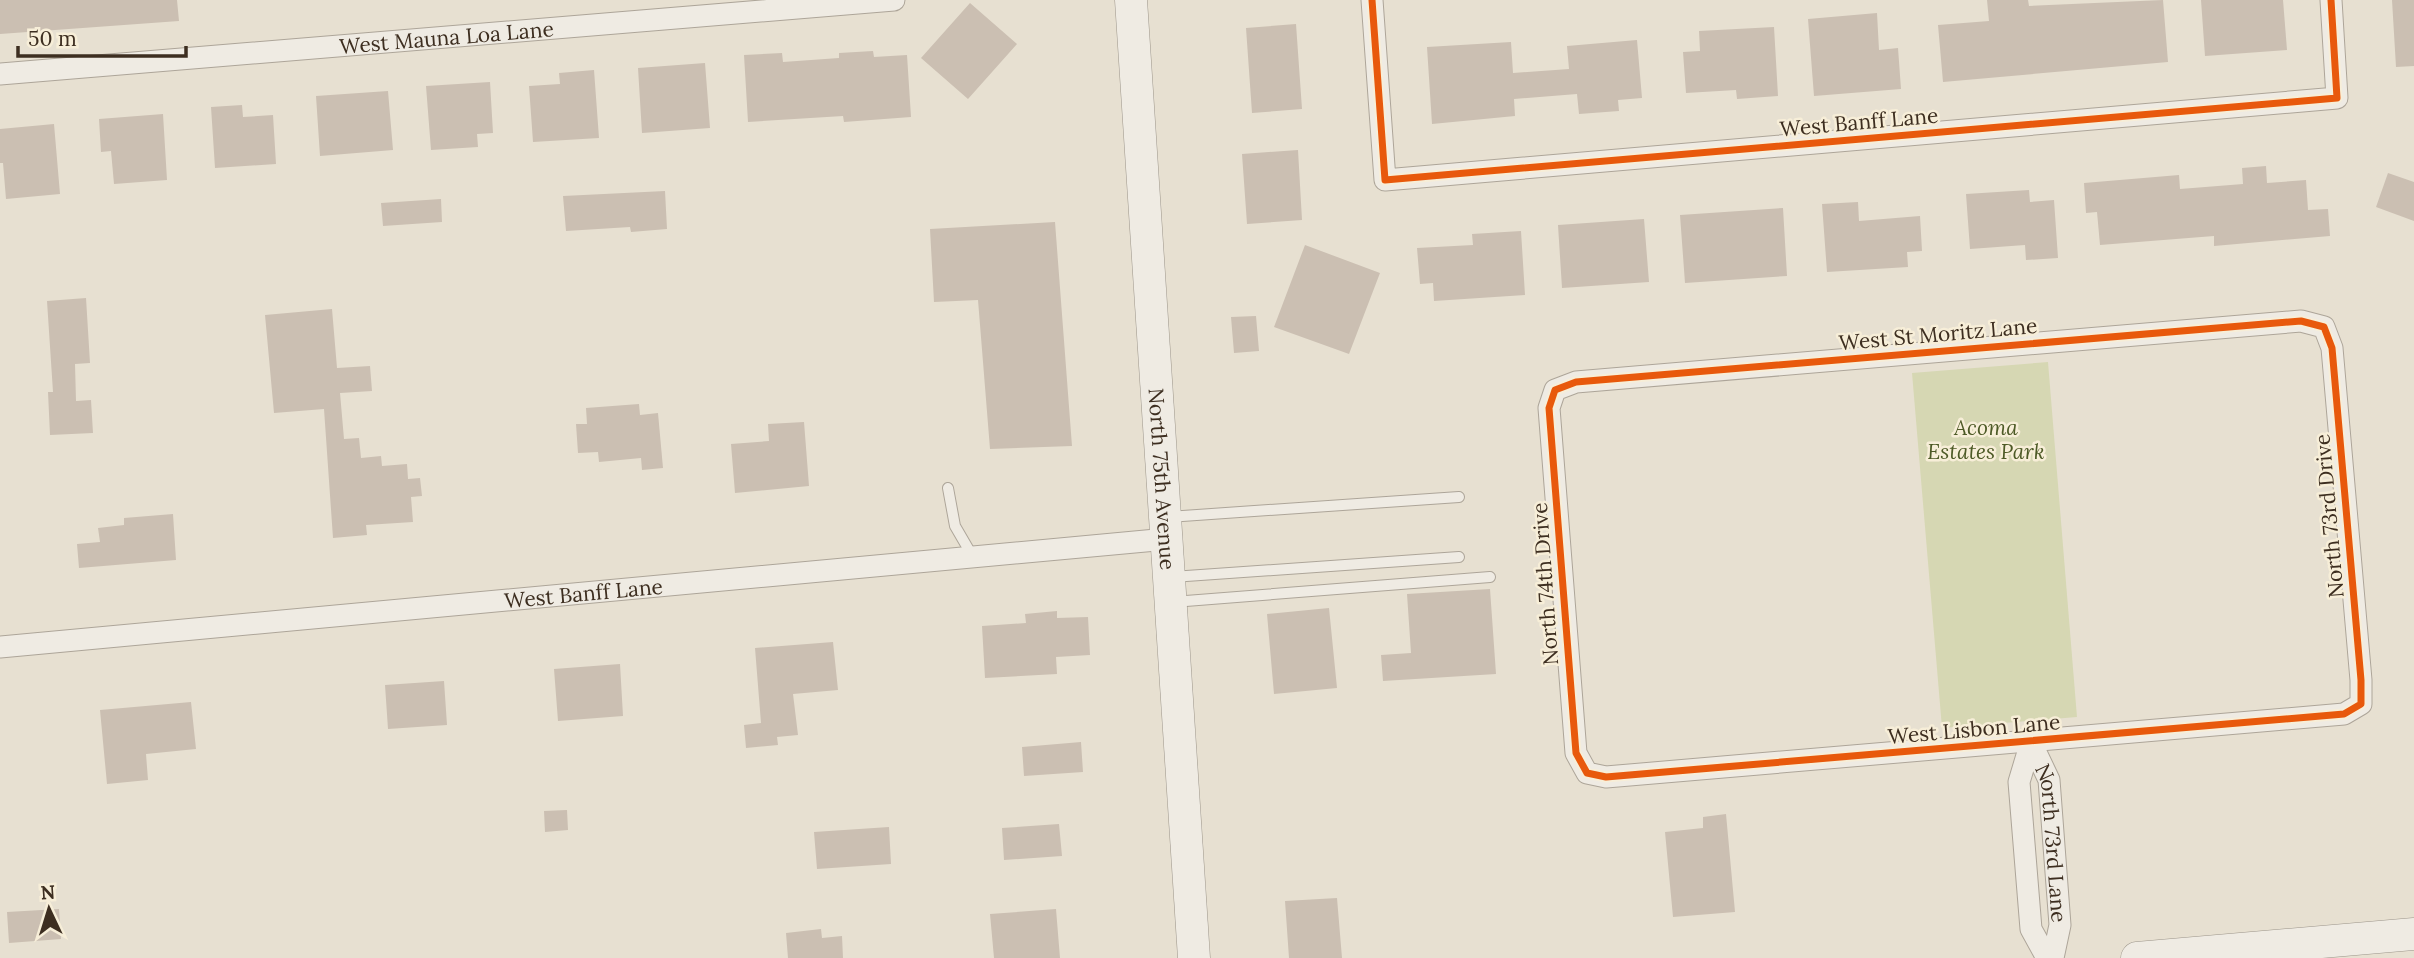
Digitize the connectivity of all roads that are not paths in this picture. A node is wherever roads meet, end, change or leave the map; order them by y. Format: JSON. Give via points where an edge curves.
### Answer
{"nodes":[{"id":1,"x":1131,"y":0,"type":"edge"},
{"id":2,"x":1372,"y":0,"type":"edge"},
{"id":3,"x":2331,"y":0,"type":"edge"},
{"id":4,"x":894,"y":1,"type":"edge"},
{"id":5,"x":0,"y":74,"type":"edge"},
{"id":6,"x":2323,"y":327,"type":"joint"},
{"id":7,"x":1555,"y":390,"type":"joint"},
{"id":8,"x":948,"y":488,"type":"dead end"},
{"id":9,"x":1459,"y":497,"type":"dead end"},
{"id":10,"x":1166,"y":528,"type":"junction"},
{"id":11,"x":973,"y":557,"type":"junction"},
{"id":12,"x":1460,"y":557,"type":"dead end"},
{"id":13,"x":1490,"y":577,"type":"dead end"},
{"id":14,"x":1170,"y":590,"type":"junction"},
{"id":15,"x":0,"y":647,"type":"edge"},
{"id":16,"x":2361,"y":704,"type":"joint"},
{"id":17,"x":2031,"y":742,"type":"junction"},
{"id":18,"x":1587,"y":773,"type":"joint"},
{"id":19,"x":2056,"y":872,"type":"junction"},
{"id":20,"x":2027,"y":875,"type":"junction"},
{"id":21,"x":2414,"y":934,"type":"edge"},
{"id":22,"x":1194,"y":958,"type":"edge"},
{"id":23,"x":2047,"y":958,"type":"edge"},
{"id":24,"x":2053,"y":958,"type":"edge"},
{"id":25,"x":2137,"y":958,"type":"edge"}],
"edges":[{"from":1,"to":10,"type":"main road","name":"North 75th Avenue"},
{"from":2,"to":3,"type":"street","name":"West Banff Lane","via":[[1385,180],[2337,98]]},
{"from":4,"to":5,"type":"street","name":"West Mauna Loa Lane"},
{"from":6,"to":7,"type":"street","name":"West St Moritz Lane","via":[[2301,321],[1576,382]]},
{"from":6,"to":16,"type":"street","name":"North 73rd Drive","via":[[2332,348]]},
{"from":7,"to":18,"type":"street","name":"North 74th Drive","via":[[1549,408],[1576,753]]},
{"from":8,"to":11,"type":"lane","via":[[955,526]]},
{"from":9,"to":10,"type":"lane"},
{"from":10,"to":11,"type":"street","name":"West Banff Lane"},
{"from":10,"to":14,"type":"main road","name":"North 75th Avenue"},
{"from":11,"to":15,"type":"street","name":"West Banff Lane"},
{"from":12,"to":14,"type":"lane"},
{"from":13,"to":14,"type":"lane"},
{"from":14,"to":22,"type":"main road","name":"North 75th Avenue"},
{"from":16,"to":17,"type":"street","name":"West Lisbon Lane","via":[[2344,714]]},
{"from":17,"to":18,"type":"street","name":"West Lisbon Lane","via":[[1606,777]]},
{"from":17,"to":19,"type":"street","name":"North 73rd Lane","via":[[2049,780]]},
{"from":17,"to":20,"type":"street","name":"North 73rd Lane","via":[[2019,782]]},
{"from":19,"to":20,"type":"street"},
{"from":19,"to":24,"type":"street","name":"North 73rd Lane","via":[[2060,925]]},
{"from":20,"to":23,"type":"street","name":"North 73rd Lane","via":[[2031,929]]},
{"from":21,"to":25,"type":"main road"}]}
